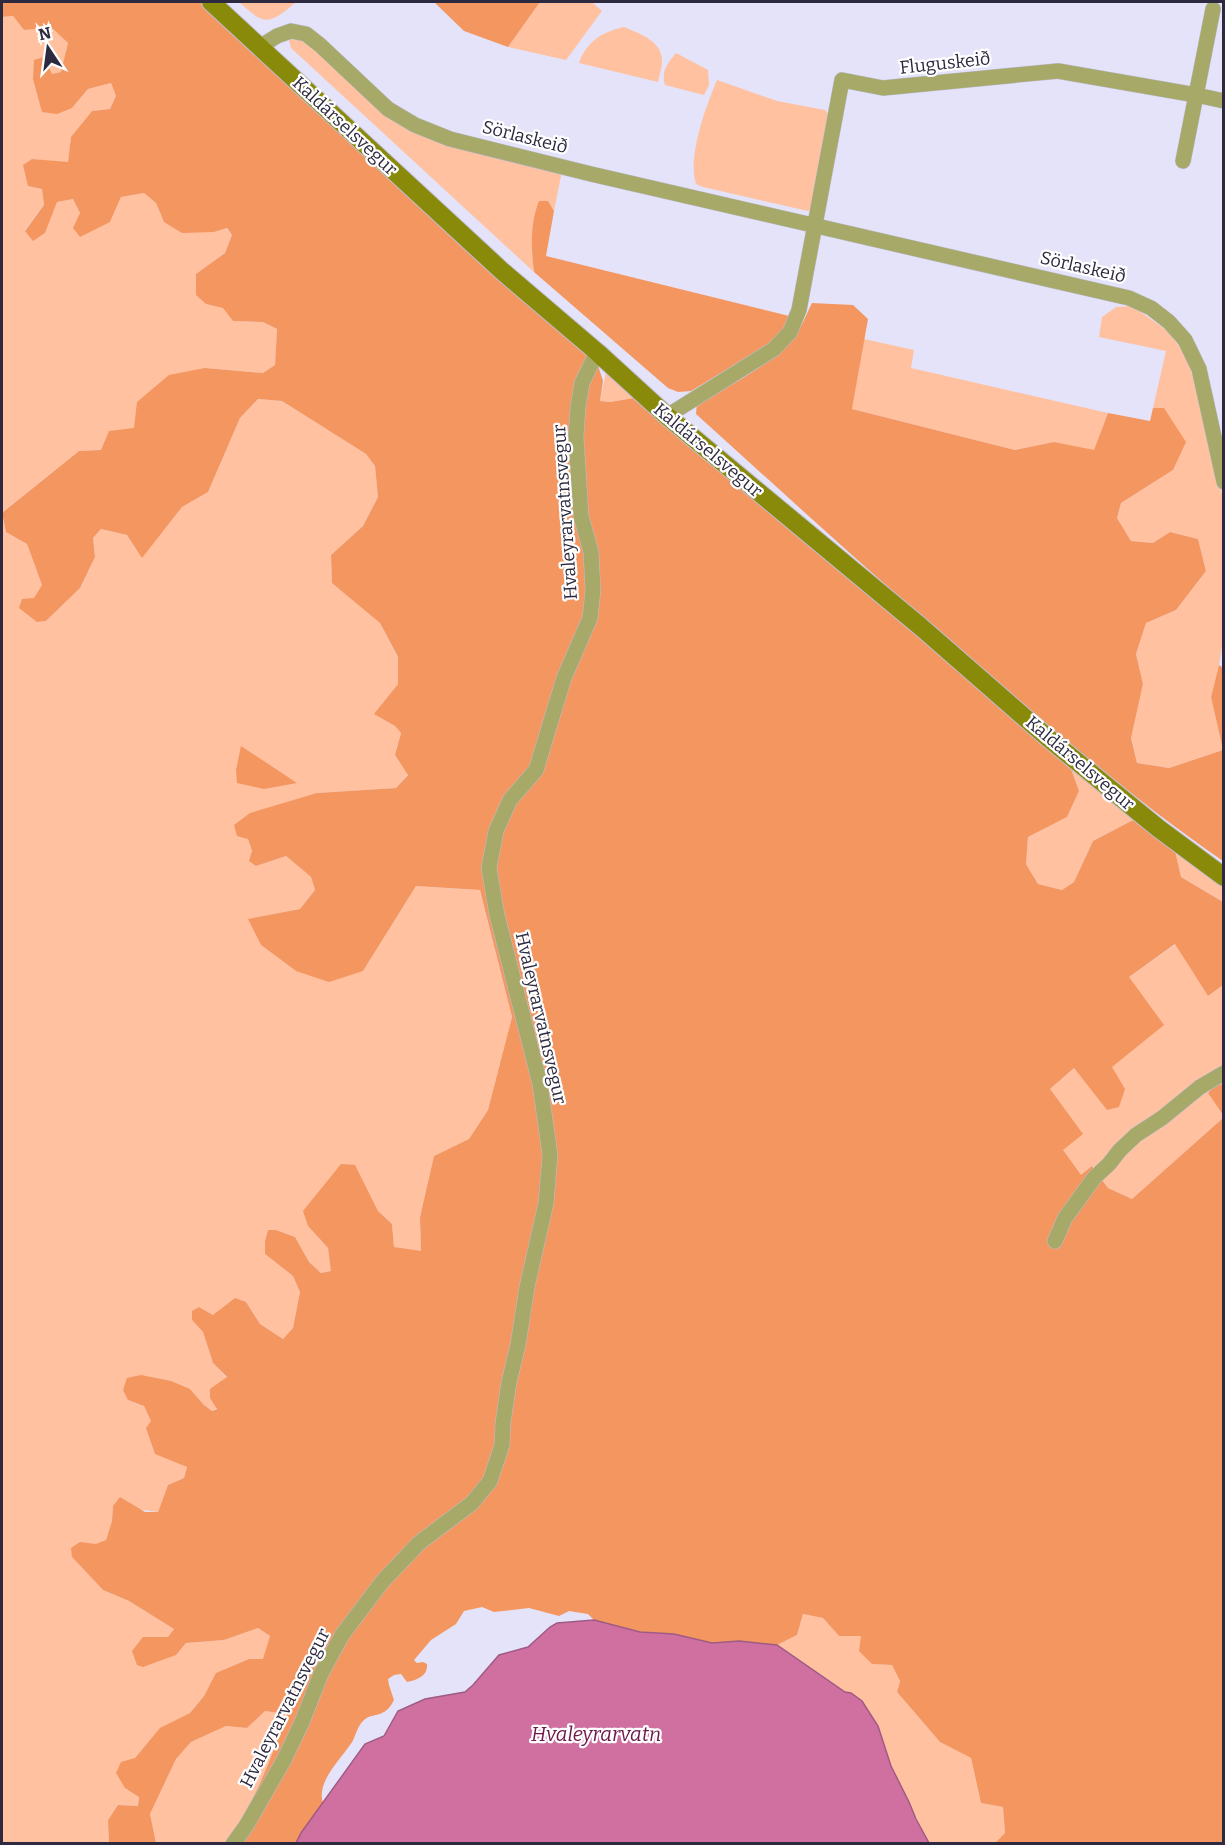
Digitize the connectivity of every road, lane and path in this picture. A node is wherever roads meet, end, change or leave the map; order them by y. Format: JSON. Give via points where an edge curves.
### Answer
{"nodes":[{"id":1,"x":211,"y":2,"type":"edge"},
{"id":2,"x":1213,"y":9,"type":"dead end"},
{"id":3,"x":261,"y":46,"type":"junction"},
{"id":4,"x":1196,"y":94,"type":"junction"},
{"id":5,"x":1224,"y":101,"type":"edge"},
{"id":6,"x":1183,"y":161,"type":"dead end"},
{"id":7,"x":816,"y":225,"type":"junction"},
{"id":8,"x":597,"y":352,"type":"junction"},
{"id":9,"x":667,"y":416,"type":"junction"},
{"id":10,"x":1224,"y":482,"type":"edge"},
{"id":11,"x":1224,"y":877,"type":"edge"},
{"id":12,"x":1224,"y":1073,"type":"edge"},
{"id":13,"x":1055,"y":1242,"type":"dead end"},
{"id":14,"x":233,"y":1844,"type":"edge"}],
"edges":[{"from":1,"to":3,"type":"street","name":"Kaldárselsvegur"},
{"from":2,"to":4,"type":"street"},
{"from":3,"to":7,"type":"street","name":"Sörlaskeið","via":[[291,31],[306,34],[388,109],[450,139]]},
{"from":3,"to":8,"type":"street","name":"Kaldárselsvegur","via":[[502,271]]},
{"from":4,"to":5,"type":"street","name":"Fluguskeið"},
{"from":4,"to":6,"type":"street"},
{"from":4,"to":7,"type":"street","name":"Fluguskeið","via":[[1058,71],[883,88],[842,80]]},
{"from":7,"to":9,"type":"street","via":[[799,310],[790,332],[754,363]]},
{"from":7,"to":10,"type":"street","name":"Sörlaskeið","via":[[1130,298],[1150,308],[1185,340],[1199,369]]},
{"from":8,"to":9,"type":"street","name":"Kaldárselsvegur"},
{"from":8,"to":14,"type":"street","name":"Hvaleyrarvatnsvegur","via":[[582,383],[576,437],[581,516],[591,552],[590,618],[564,678],[536,770],[510,800],[496,831],[489,868],[497,915],[540,1084],[550,1155],[546,1203],[508,1382],[502,1445],[490,1481],[481,1492],[419,1543],[382,1582],[342,1635],[284,1760]]},
{"from":9,"to":11,"type":"street","name":"Kaldárselsvegur","via":[[1047,737]]},
{"from":12,"to":13,"type":"street","via":[[1119,1150],[1065,1218]]}]}
